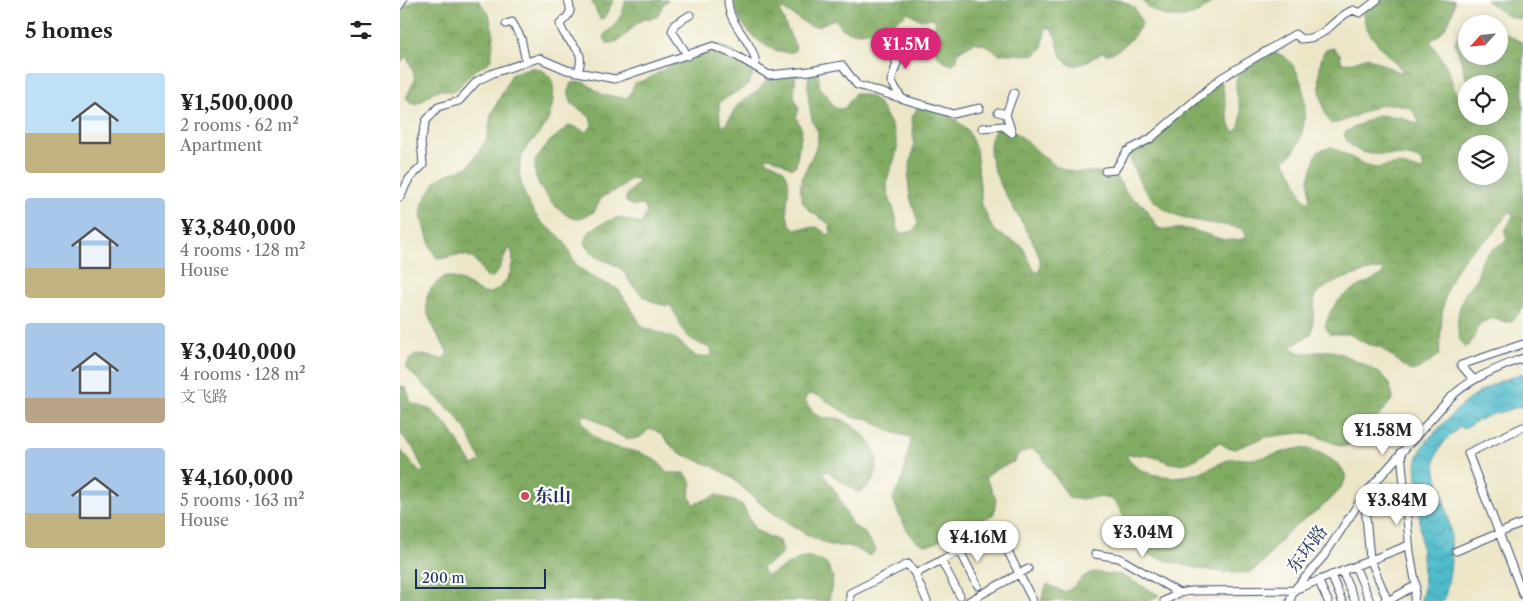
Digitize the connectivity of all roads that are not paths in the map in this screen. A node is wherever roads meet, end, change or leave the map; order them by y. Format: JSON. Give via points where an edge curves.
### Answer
{"nodes":[{"id":1,"x":403,"y":0,"type":"edge"},
{"id":2,"x":568,"y":0,"type":"edge"},
{"id":3,"x":728,"y":0,"type":"edge"},
{"id":4,"x":1377,"y":0,"type":"edge"},
{"id":5,"x":400,"y":5,"type":"edge"},
{"id":6,"x":690,"y":14,"type":"dead end"},
{"id":7,"x":506,"y":24,"type":"dead end"},
{"id":8,"x":898,"y":40,"type":"dead end"},
{"id":9,"x":688,"y":56,"type":"junction"},
{"id":10,"x":526,"y":62,"type":"junction"},
{"id":11,"x":756,"y":67,"type":"junction"},
{"id":12,"x":578,"y":72,"type":"junction"},
{"id":13,"x":1014,"y":93,"type":"dead end"},
{"id":14,"x":901,"y":98,"type":"junction"},
{"id":15,"x":980,"y":108,"type":"dead end"},
{"id":16,"x":998,"y":112,"type":"dead end"},
{"id":17,"x":1006,"y":114,"type":"junction"},
{"id":18,"x":982,"y":128,"type":"dead end"},
{"id":19,"x":1105,"y":171,"type":"dead end"},
{"id":20,"x":400,"y":197,"type":"edge"},
{"id":21,"x":1523,"y":344,"type":"edge"},
{"id":22,"x":1523,"y":358,"type":"edge"},
{"id":23,"x":1473,"y":379,"type":"junction"},
{"id":24,"x":1523,"y":427,"type":"edge"},
{"id":25,"x":1402,"y":452,"type":"junction"},
{"id":26,"x":1364,"y":495,"type":"junction"},
{"id":27,"x":1523,"y":523,"type":"edge"},
{"id":28,"x":1499,"y":533,"type":"junction"},
{"id":29,"x":1409,"y":545,"type":"junction"},
{"id":30,"x":960,"y":551,"type":"junction"},
{"id":31,"x":1456,"y":551,"type":"dead end"},
{"id":32,"x":1095,"y":554,"type":"dead end"},
{"id":33,"x":1370,"y":559,"type":"junction"},
{"id":34,"x":941,"y":560,"type":"junction"},
{"id":35,"x":1355,"y":566,"type":"junction"},
{"id":36,"x":1028,"y":570,"type":"dead end"},
{"id":37,"x":1342,"y":571,"type":"junction"},
{"id":38,"x":914,"y":574,"type":"junction"},
{"id":39,"x":1019,"y":574,"type":"junction"},
{"id":40,"x":1331,"y":575,"type":"junction"},
{"id":41,"x":1318,"y":580,"type":"junction"},
{"id":42,"x":1416,"y":585,"type":"junction"},
{"id":43,"x":978,"y":586,"type":"dead end"},
{"id":44,"x":1294,"y":590,"type":"junction"},
{"id":45,"x":1179,"y":593,"type":"junction"},
{"id":46,"x":1523,"y":595,"type":"edge"},
{"id":47,"x":960,"y":596,"type":"dead end"},
{"id":48,"x":1387,"y":600,"type":"edge"},
{"id":49,"x":850,"y":601,"type":"edge"},
{"id":50,"x":927,"y":601,"type":"edge"},
{"id":51,"x":969,"y":601,"type":"edge"},
{"id":52,"x":1033,"y":601,"type":"edge"},
{"id":53,"x":1164,"y":601,"type":"edge"},
{"id":54,"x":1290,"y":601,"type":"edge"},
{"id":55,"x":1328,"y":601,"type":"edge"},
{"id":56,"x":1342,"y":601,"type":"edge"},
{"id":57,"x":1355,"y":601,"type":"edge"},
{"id":58,"x":1370,"y":601,"type":"edge"},
{"id":59,"x":1414,"y":601,"type":"edge"}],
"edges":[{"from":1,"to":5,"type":"street"},
{"from":2,"to":12,"type":"street","via":[[572,10],[560,24],[561,30],[581,54]]},
{"from":3,"to":11,"type":"street","via":[[732,19],[756,59]]},
{"from":4,"to":19,"type":"street","via":[[1360,13],[1346,12],[1315,38],[1301,39],[1295,34],[1221,78],[1150,139],[1127,151],[1115,170]]},
{"from":6,"to":9,"type":"street","via":[[675,24],[672,31]]},
{"from":7,"to":10,"type":"street","via":[[512,22],[521,38]]},
{"from":8,"to":14,"type":"street","via":[[888,48],[897,63],[891,81]]},
{"from":9,"to":11,"type":"street","via":[[713,46]]},
{"from":9,"to":12,"type":"street","via":[[615,79]]},
{"from":10,"to":12,"type":"street","via":[[539,58]]},
{"from":10,"to":20,"type":"street","via":[[477,81],[459,101],[438,107],[426,121],[421,141],[423,165],[409,179]]},
{"from":11,"to":14,"type":"street","via":[[769,75],[842,65],[857,85]]},
{"from":13,"to":17,"type":"street"},
{"from":14,"to":15,"type":"street","via":[[953,114]]},
{"from":16,"to":17,"type":"street"},
{"from":17,"to":18,"type":"street","via":[[1012,133],[1003,126]]},
{"from":21,"to":23,"type":"street","via":[[1462,365]]},
{"from":22,"to":23,"type":"street","name":"东环路"},
{"from":23,"to":25,"type":"street","name":"东环路","via":[[1449,398]]},
{"from":24,"to":28,"type":"street","via":[[1468,454]]},
{"from":25,"to":26,"type":"street","name":"东环路"},
{"from":25,"to":29,"type":"street"},
{"from":26,"to":33,"type":"street"},
{"from":26,"to":44,"type":"street","name":"东环路","via":[[1324,556]]},
{"from":27,"to":28,"type":"street"},
{"from":28,"to":31,"type":"street"},
{"from":28,"to":46,"type":"street"},
{"from":29,"to":33,"type":"street"},
{"from":29,"to":42,"type":"street"},
{"from":30,"to":34,"type":"street"},
{"from":30,"to":39,"type":"street","via":[[993,533],[1001,538]]},
{"from":30,"to":43,"type":"street"},
{"from":32,"to":45,"type":"street","via":[[1120,558]]},
{"from":33,"to":35,"type":"street"},
{"from":33,"to":48,"type":"street"},
{"from":34,"to":38,"type":"street"},
{"from":34,"to":47,"type":"street"},
{"from":35,"to":37,"type":"street"},
{"from":35,"to":58,"type":"street"},
{"from":36,"to":39,"type":"street"},
{"from":37,"to":40,"type":"street"},
{"from":37,"to":57,"type":"street"},
{"from":38,"to":49,"type":"street","via":[[908,564],[850,593]]},
{"from":38,"to":50,"type":"street"},
{"from":39,"to":51,"type":"street"},
{"from":39,"to":52,"type":"street"},
{"from":40,"to":41,"type":"street"},
{"from":40,"to":56,"type":"street"},
{"from":41,"to":44,"type":"street"},
{"from":41,"to":55,"type":"street"},
{"from":42,"to":48,"type":"street"},
{"from":42,"to":59,"type":"street"},
{"from":44,"to":45,"type":"street"},
{"from":44,"to":54,"type":"street","name":"东环路"},
{"from":45,"to":53,"type":"street"}]}
